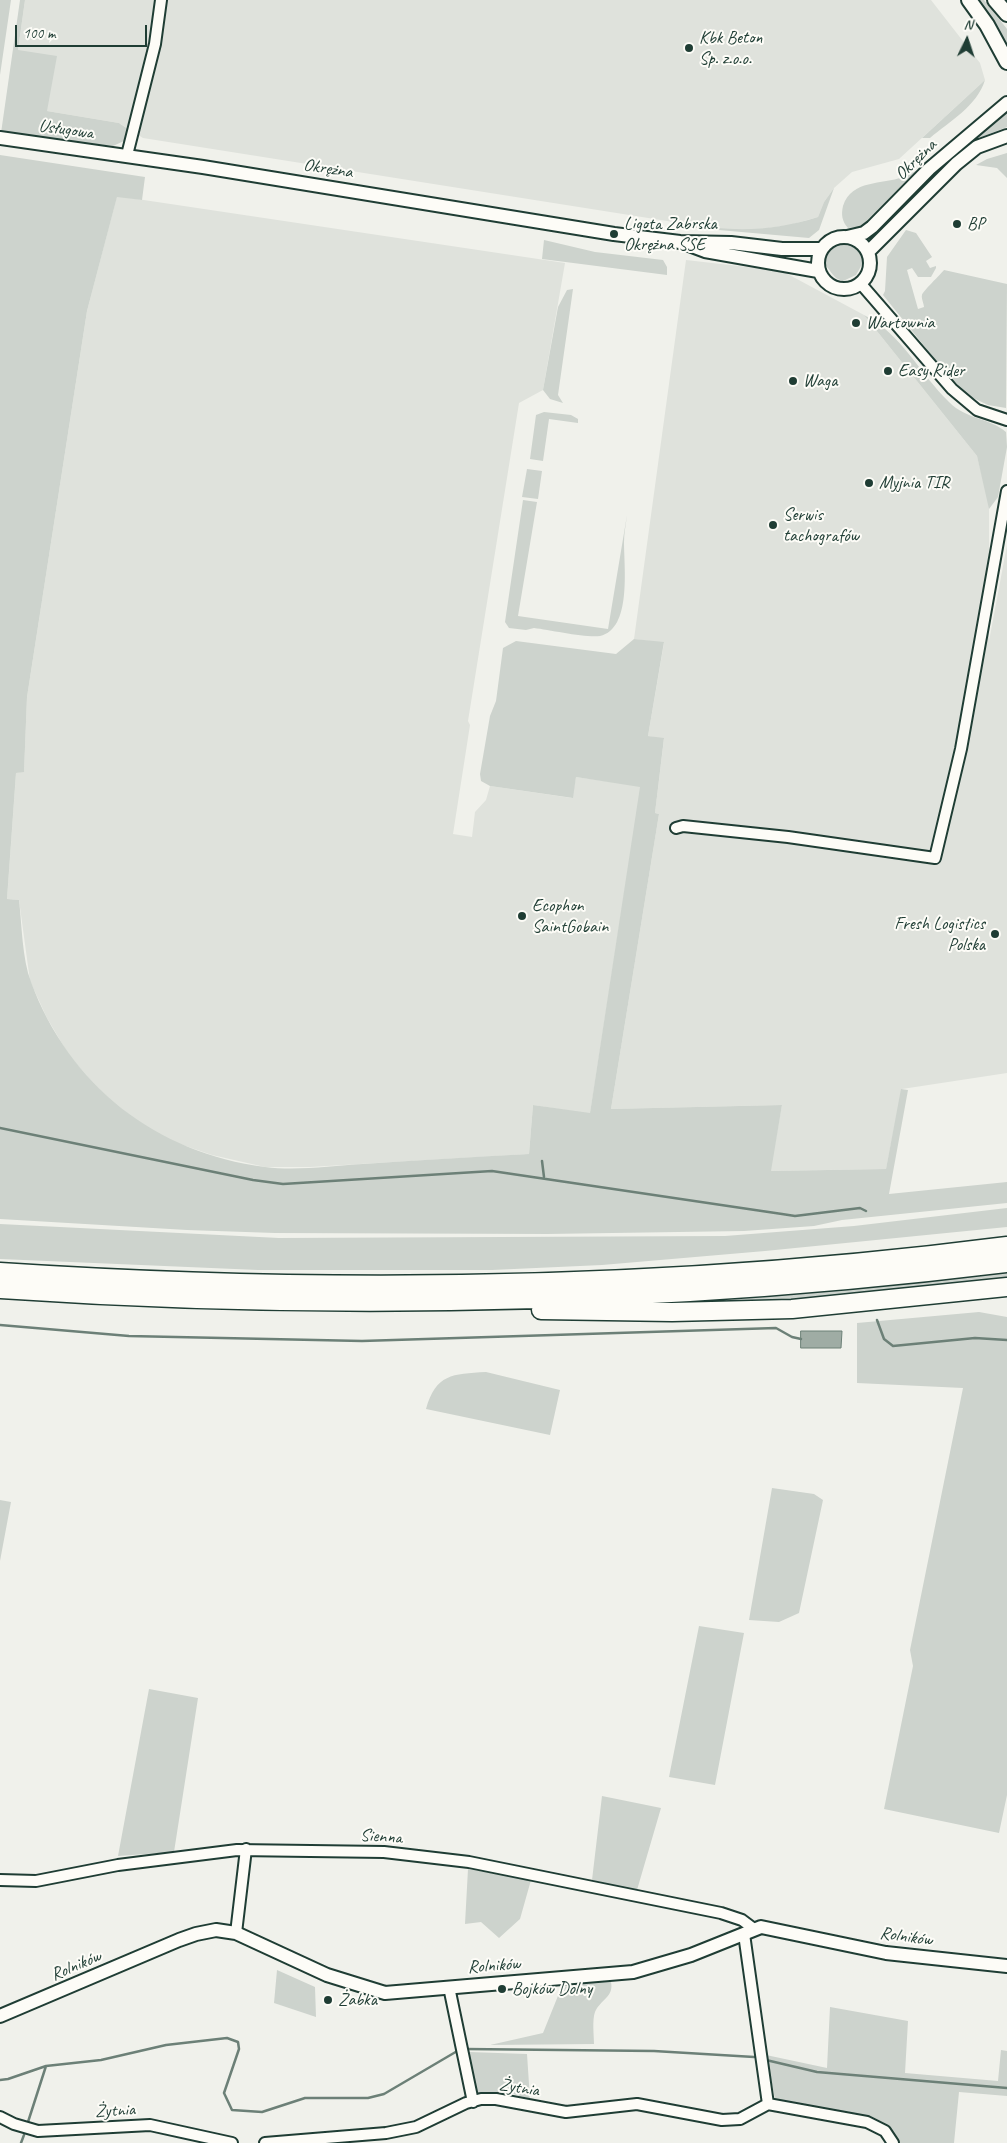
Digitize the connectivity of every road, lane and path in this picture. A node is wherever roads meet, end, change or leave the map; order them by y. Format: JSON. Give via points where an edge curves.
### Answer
{"nodes":[{"id":1,"x":161,"y":0,"type":"edge"},
{"id":2,"x":969,"y":0,"type":"edge"},
{"id":3,"x":995,"y":0,"type":"edge"},
{"id":4,"x":1007,"y":14,"type":"edge"},
{"id":5,"x":1007,"y":62,"type":"edge"},
{"id":6,"x":1007,"y":103,"type":"edge"},
{"id":7,"x":1007,"y":136,"type":"edge"},
{"id":8,"x":0,"y":138,"type":"edge"},
{"id":9,"x":127,"y":156,"type":"junction"},
{"id":10,"x":847,"y":237,"type":"junction"},
{"id":11,"x":680,"y":242,"type":"junction"},
{"id":12,"x":822,"y":249,"type":"junction"},
{"id":13,"x":868,"y":252,"type":"junction"},
{"id":14,"x":818,"y":271,"type":"junction"},
{"id":15,"x":860,"y":284,"type":"junction"},
{"id":16,"x":1007,"y":420,"type":"edge"},
{"id":17,"x":1007,"y":491,"type":"edge"},
{"id":18,"x":676,"y":828,"type":"dead end"},
{"id":19,"x":1007,"y":1245,"type":"edge"},
{"id":20,"x":1007,"y":1263,"type":"edge"},
{"id":21,"x":0,"y":1272,"type":"edge"},
{"id":22,"x":1007,"y":1287,"type":"edge"},
{"id":23,"x":0,"y":1289,"type":"edge"},
{"id":24,"x":953,"y":1293,"type":"junction"},
{"id":25,"x":450,"y":1301,"type":"junction"},
{"id":26,"x":1007,"y":1301,"type":"edge"},
{"id":27,"x":241,"y":1850,"type":"junction"},
{"id":28,"x":0,"y":1880,"type":"edge"},
{"id":29,"x":749,"y":1931,"type":"junction"},
{"id":30,"x":236,"y":1933,"type":"junction"},
{"id":31,"x":1007,"y":1966,"type":"edge"},
{"id":32,"x":449,"y":1987,"type":"junction"},
{"id":33,"x":0,"y":2016,"type":"edge"},
{"id":34,"x":473,"y":2102,"type":"junction"},
{"id":35,"x":768,"y":2104,"type":"junction"},
{"id":36,"x":0,"y":2117,"type":"edge"},
{"id":37,"x":232,"y":2143,"type":"edge"},
{"id":38,"x":265,"y":2143,"type":"edge"},
{"id":39,"x":892,"y":2143,"type":"edge"}],
"edges":[{"from":1,"to":9,"type":"street","via":[[155,44]]},
{"from":2,"to":5,"type":"main road"},
{"from":3,"to":4,"type":"main road"},
{"from":6,"to":10,"type":"street","name":"Okrężna","via":[[929,169],[872,227],[864,233]]},
{"from":7,"to":13,"type":"street","name":"Okrężna","via":[[977,147],[956,164]]},
{"from":8,"to":9,"type":"street","name":"Usługowa"},
{"from":9,"to":11,"type":"street","name":"Okrężna"},
{"from":10,"to":12,"type":"street","via":[[838,238]]},
{"from":10,"to":13,"type":"street","via":[[855,239]]},
{"from":11,"to":12,"type":"street","name":"Okrężna","via":[[731,242],[782,249]]},
{"from":11,"to":14,"type":"street","name":"Okrężna","via":[[705,251]]},
{"from":12,"to":14,"type":"street","via":[[817,262]]},
{"from":13,"to":15,"type":"street","via":[[870,269]]},
{"from":14,"to":15,"type":"street","via":[[829,285],[836,288],[845,290]]},
{"from":15,"to":16,"type":"street","via":[[952,389],[977,410]]},
{"from":17,"to":18,"type":"street","via":[[961,749],[935,858],[788,837],[683,826]]},
{"from":19,"to":21,"type":"highway","via":[[741,1272],[476,1284],[253,1284]]},
{"from":20,"to":25,"type":"highway","via":[[763,1287]]},
{"from":22,"to":24,"type":"highway"},
{"from":23,"to":25,"type":"highway","via":[[244,1300]]},
{"from":24,"to":25,"type":"highway","via":[[833,1307],[734,1311],[507,1310]]},
{"from":24,"to":26,"type":"highway"},
{"from":27,"to":28,"type":"street","name":"Sienna","via":[[118,1865],[36,1881]]},
{"from":27,"to":29,"type":"street","name":"Sienna","via":[[384,1852],[469,1862],[721,1913],[742,1920]]},
{"from":27,"to":30,"type":"street"},
{"from":29,"to":31,"type":"street","name":"Rolników","via":[[770,1928],[886,1953]]},
{"from":29,"to":32,"type":"street","name":"Rolników","via":[[691,1955],[633,1972]]},
{"from":29,"to":35,"type":"street"},
{"from":30,"to":32,"type":"street","name":"Rolników","via":[[327,1975],[385,1993]]},
{"from":30,"to":33,"type":"street","name":"Rolników","via":[[216,1930],[196,1934]]},
{"from":32,"to":34,"type":"street"},
{"from":34,"to":35,"type":"street","name":"Żytnia","via":[[496,2099],[566,2112],[637,2104],[722,2120],[740,2119]]},
{"from":34,"to":38,"type":"street","name":"Żytnia","via":[[416,2127],[386,2133]]},
{"from":35,"to":39,"type":"street","via":[[867,2122],[885,2130]]},
{"from":36,"to":37,"type":"street","name":"Żytnia","via":[[38,2131],[150,2126]]}]}
